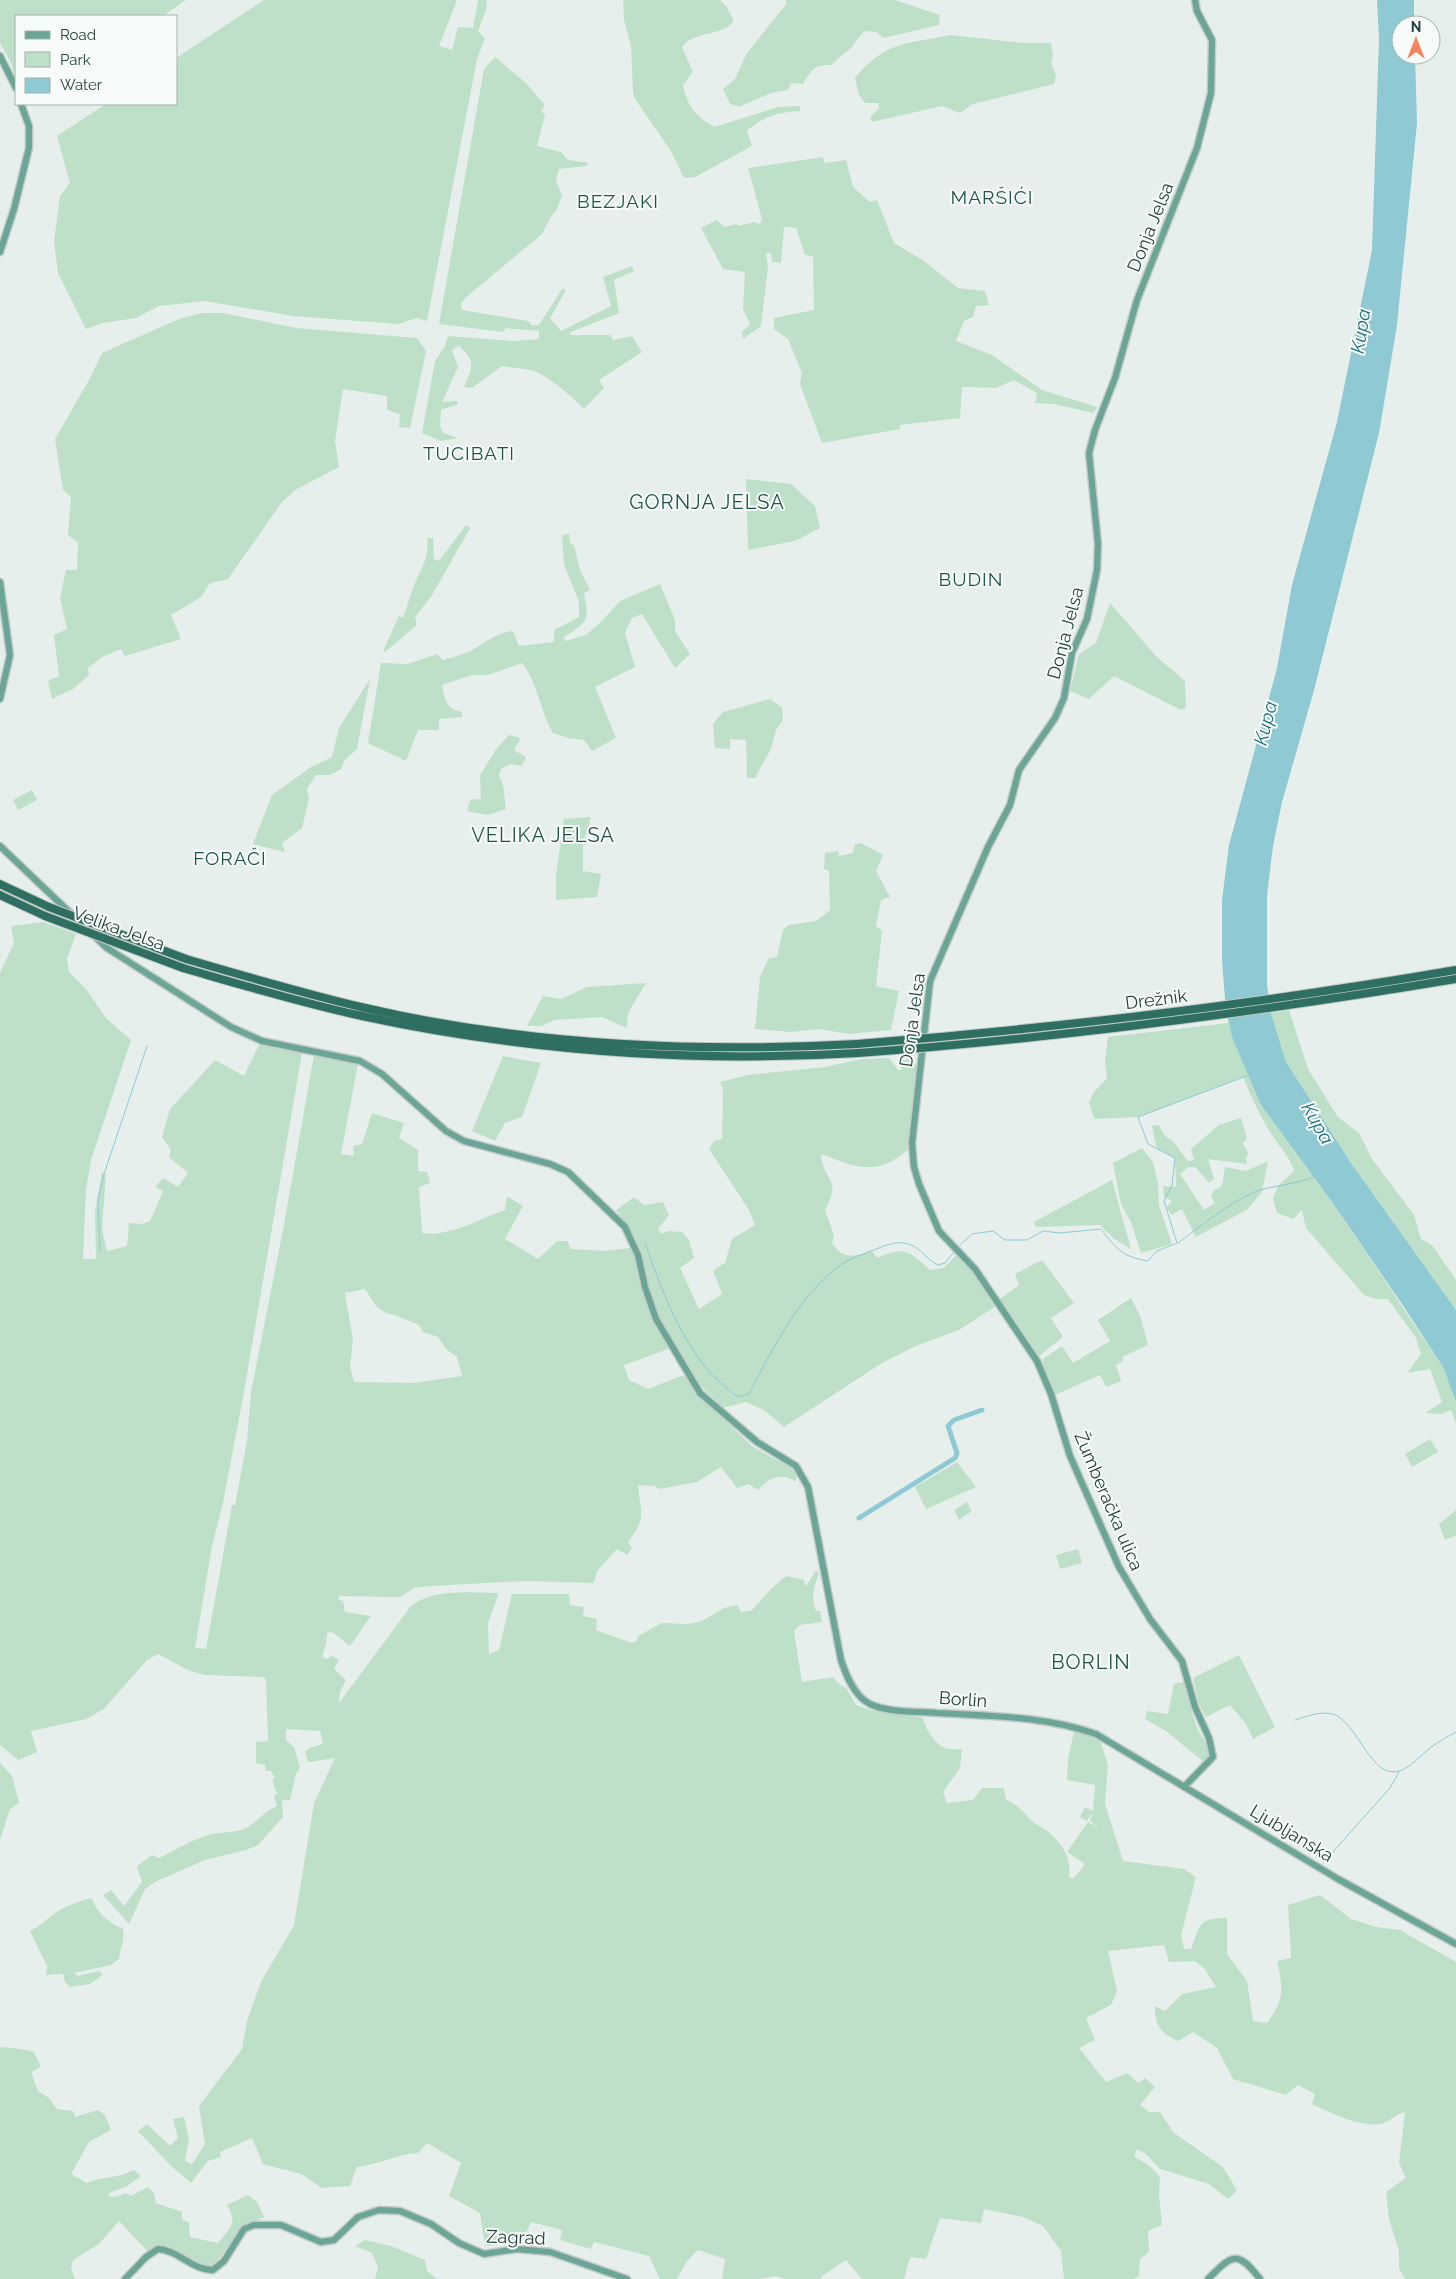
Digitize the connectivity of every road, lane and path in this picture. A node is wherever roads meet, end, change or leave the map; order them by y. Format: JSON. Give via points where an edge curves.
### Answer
{"nodes":[{"id":1,"x":1195,"y":0,"type":"edge"},
{"id":2,"x":0,"y":56,"type":"edge"},
{"id":3,"x":15,"y":86,"type":"edge"},
{"id":4,"x":21,"y":105,"type":"edge"},
{"id":5,"x":0,"y":252,"type":"edge"},
{"id":6,"x":0,"y":582,"type":"edge"},
{"id":7,"x":0,"y":699,"type":"edge"},
{"id":8,"x":0,"y":846,"type":"edge"},
{"id":9,"x":0,"y":884,"type":"edge"},
{"id":10,"x":0,"y":895,"type":"edge"},
{"id":11,"x":1456,"y":970,"type":"edge"},
{"id":12,"x":1456,"y":979,"type":"edge"},
{"id":13,"x":858,"y":1048,"type":"junction"},
{"id":14,"x":939,"y":1231,"type":"joint"},
{"id":15,"x":1184,"y":1787,"type":"junction"},
{"id":16,"x":1456,"y":1944,"type":"edge"},
{"id":17,"x":124,"y":2279,"type":"edge"},
{"id":18,"x":627,"y":2279,"type":"edge"},
{"id":19,"x":1208,"y":2279,"type":"edge"},
{"id":20,"x":1260,"y":2279,"type":"edge"}],
"edges":[{"from":1,"to":14,"type":"main road","name":"Donja Jelsa","via":[[1212,40],[1211,93],[1198,148],[1137,300],[1089,453],[1098,544],[1097,570],[1087,620],[1072,653],[1064,698],[1055,718],[1019,770],[1010,805],[988,847],[930,981],[912,1150],[919,1184]]},
{"from":2,"to":3,"type":"main road"},
{"from":4,"to":5,"type":"main road","via":[[29,126],[29,148]]},
{"from":6,"to":7,"type":"main road","via":[[10,655]]},
{"from":8,"to":15,"type":"main road","name":"Borlin","via":[[107,948],[231,1027],[262,1041],[360,1061],[382,1074],[446,1131],[464,1141],[550,1164],[568,1172],[625,1227],[638,1255],[656,1319],[700,1393],[757,1442],[796,1466],[808,1487],[844,1670],[854,1689],[870,1704],[894,1710],[1012,1717],[1082,1729],[1110,1742]]},
{"from":9,"to":13,"type":"highway","name":"Velika Jelsa","bridge":true,"via":[[49,907],[186,959],[363,1008],[518,1034],[616,1044]]},
{"from":10,"to":13,"type":"highway","name":"Velika Jelsa","bridge":true,"via":[[45,916],[183,968],[360,1016],[440,1031],[598,1052],[684,1056],[781,1056]]},
{"from":11,"to":13,"type":"highway","name":"Drežnik","bridge":true,"via":[[1162,1013]]},
{"from":12,"to":13,"type":"highway","name":"Drežnik","bridge":true,"via":[[1168,1021],[1015,1038]]},
{"from":14,"to":15,"type":"main road","name":"Žumberačka ulica","via":[[975,1269],[1037,1361],[1070,1456],[1119,1567],[1150,1619],[1182,1661],[1213,1758]]},
{"from":15,"to":16,"type":"main road","name":"Ljubljanska"},
{"from":17,"to":18,"type":"main road","name":"Zagrad","via":[[158,2249],[174,2253],[202,2269],[213,2270],[224,2261],[244,2230],[254,2225],[281,2225],[321,2242],[334,2240],[358,2216],[379,2210],[400,2211],[431,2224],[484,2254],[517,2249],[550,2252]]},
{"from":19,"to":20,"type":"main road","via":[[1224,2262],[1236,2259],[1244,2260]]}]}
